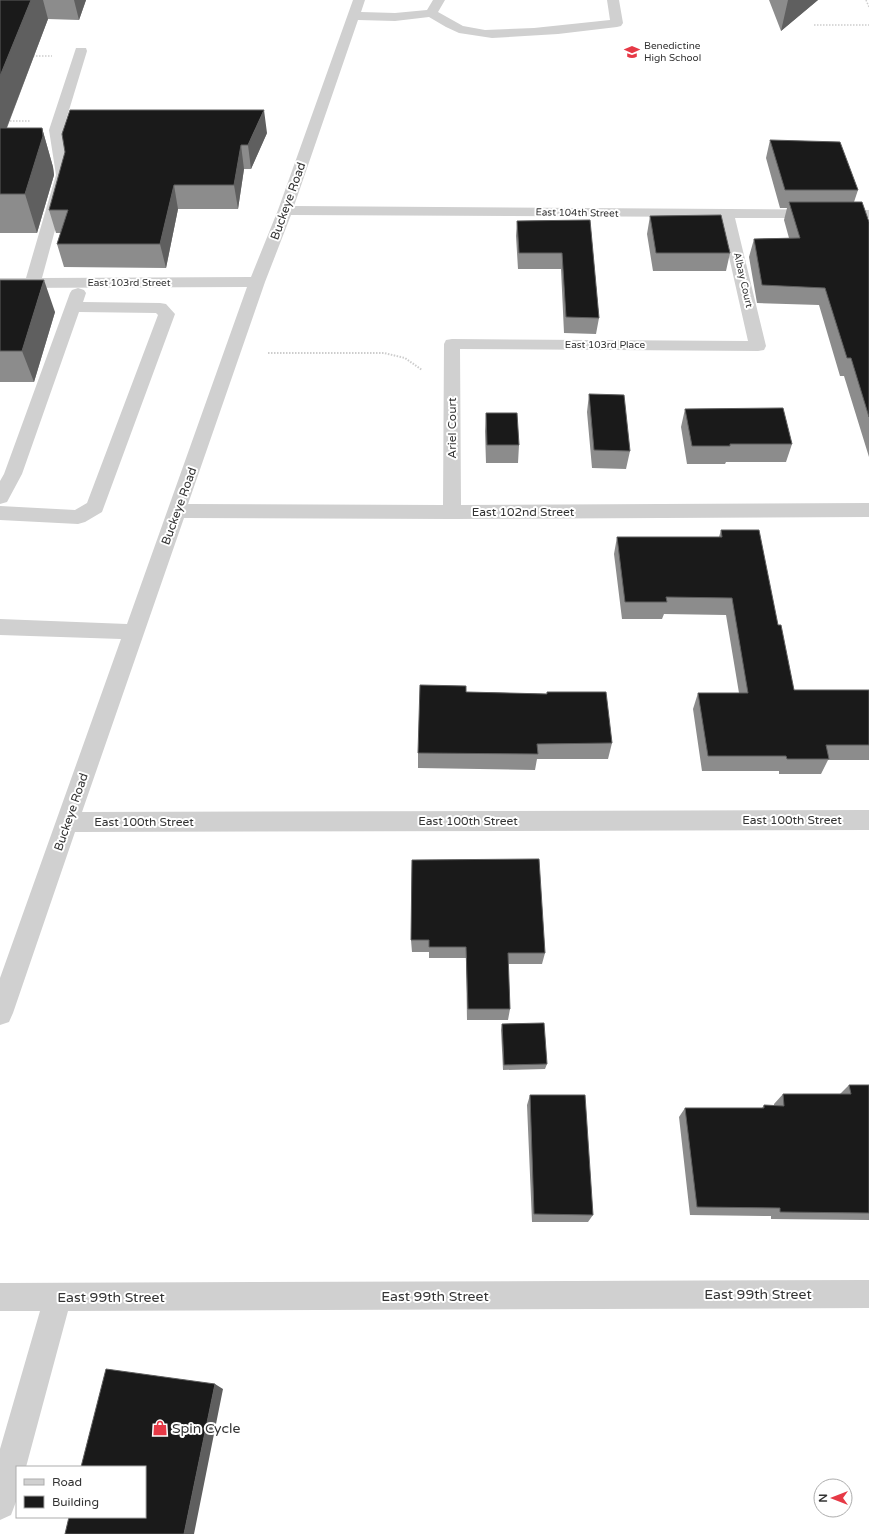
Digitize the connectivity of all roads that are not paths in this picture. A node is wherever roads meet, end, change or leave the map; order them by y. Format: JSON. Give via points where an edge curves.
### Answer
{"nodes":[{"id":1,"x":439,"y":0,"type":"edge"},
{"id":2,"x":613,"y":0,"type":"edge"},
{"id":3,"x":356,"y":8,"type":"edge"},
{"id":4,"x":431,"y":13,"type":"junction"},
{"id":5,"x":81,"y":53,"type":"road end"},
{"id":6,"x":285,"y":210,"type":"junction"},
{"id":7,"x":727,"y":214,"type":"junction"},
{"id":8,"x":869,"y":214,"type":"edge"},
{"id":9,"x":257,"y":282,"type":"junction"},
{"id":10,"x":0,"y":283,"type":"edge"},
{"id":11,"x":33,"y":283,"type":"junction"},
{"id":12,"x":82,"y":283,"type":"junction"},
{"id":13,"x":73,"y":307,"type":"junction"},
{"id":14,"x":452,"y":344,"type":"joint"},
{"id":15,"x":758,"y":346,"type":"joint"},
{"id":16,"x":0,"y":497,"type":"edge"},
{"id":17,"x":869,"y":510,"type":"edge"},
{"id":18,"x":177,"y":511,"type":"junction"},
{"id":19,"x":452,"y":512,"type":"junction"},
{"id":20,"x":0,"y":513,"type":"edge"},
{"id":21,"x":0,"y":627,"type":"edge"},
{"id":22,"x":134,"y":632,"type":"junction"},
{"id":23,"x":869,"y":820,"type":"edge"},
{"id":24,"x":68,"y":822,"type":"junction"},
{"id":25,"x":0,"y":1012,"type":"edge"},
{"id":26,"x":869,"y":1294,"type":"edge"},
{"id":27,"x":0,"y":1297,"type":"edge"},
{"id":28,"x":58,"y":1297,"type":"junction"},
{"id":29,"x":8,"y":1446,"type":"edge"},
{"id":30,"x":0,"y":1504,"type":"edge"}],
"edges":[{"from":1,"to":4,"type":"street"},
{"from":2,"to":4,"type":"street","via":[[617,23],[533,32],[490,34],[464,30],[446,23]]},
{"from":3,"to":4,"type":"street","via":[[396,17]]},
{"from":3,"to":6,"type":"street","name":"Buckeye Road"},
{"from":5,"to":11,"type":"street","via":[[56,130],[64,175]]},
{"from":6,"to":7,"type":"street","name":"East 104th Street"},
{"from":6,"to":9,"type":"street","name":"Buckeye Road"},
{"from":7,"to":8,"type":"street","name":"East 104th Street"},
{"from":7,"to":15,"type":"street","name":"Albay Court"},
{"from":9,"to":12,"type":"street","name":"East 103rd Street"},
{"from":9,"to":18,"type":"street","name":"Buckeye Road"},
{"from":10,"to":11,"type":"street","name":"East 103rd Street"},
{"from":11,"to":12,"type":"street","name":"East 103rd Street"},
{"from":12,"to":13,"type":"street"},
{"from":13,"to":16,"type":"street","via":[[13,474]]},
{"from":13,"to":20,"type":"street","via":[[160,308],[167,314],[95,507],[78,517]]},
{"from":14,"to":15,"type":"street","name":"East 103rd Place"},
{"from":14,"to":19,"type":"street","name":"Ariel Court"},
{"from":17,"to":19,"type":"street","name":"East 102nd Street"},
{"from":18,"to":19,"type":"street","name":"East 102nd Street"},
{"from":18,"to":22,"type":"street","name":"Buckeye Road"},
{"from":21,"to":22,"type":"street"},
{"from":22,"to":24,"type":"street","name":"Buckeye Road"},
{"from":23,"to":24,"type":"street","name":"East 100th Street"},
{"from":24,"to":25,"type":"street","name":"Buckeye Road"},
{"from":26,"to":28,"type":"street","name":"East 99th Street"},
{"from":27,"to":28,"type":"street","name":"East 99th Street"},
{"from":28,"to":29,"type":"street"},
{"from":29,"to":30,"type":"street"}]}
